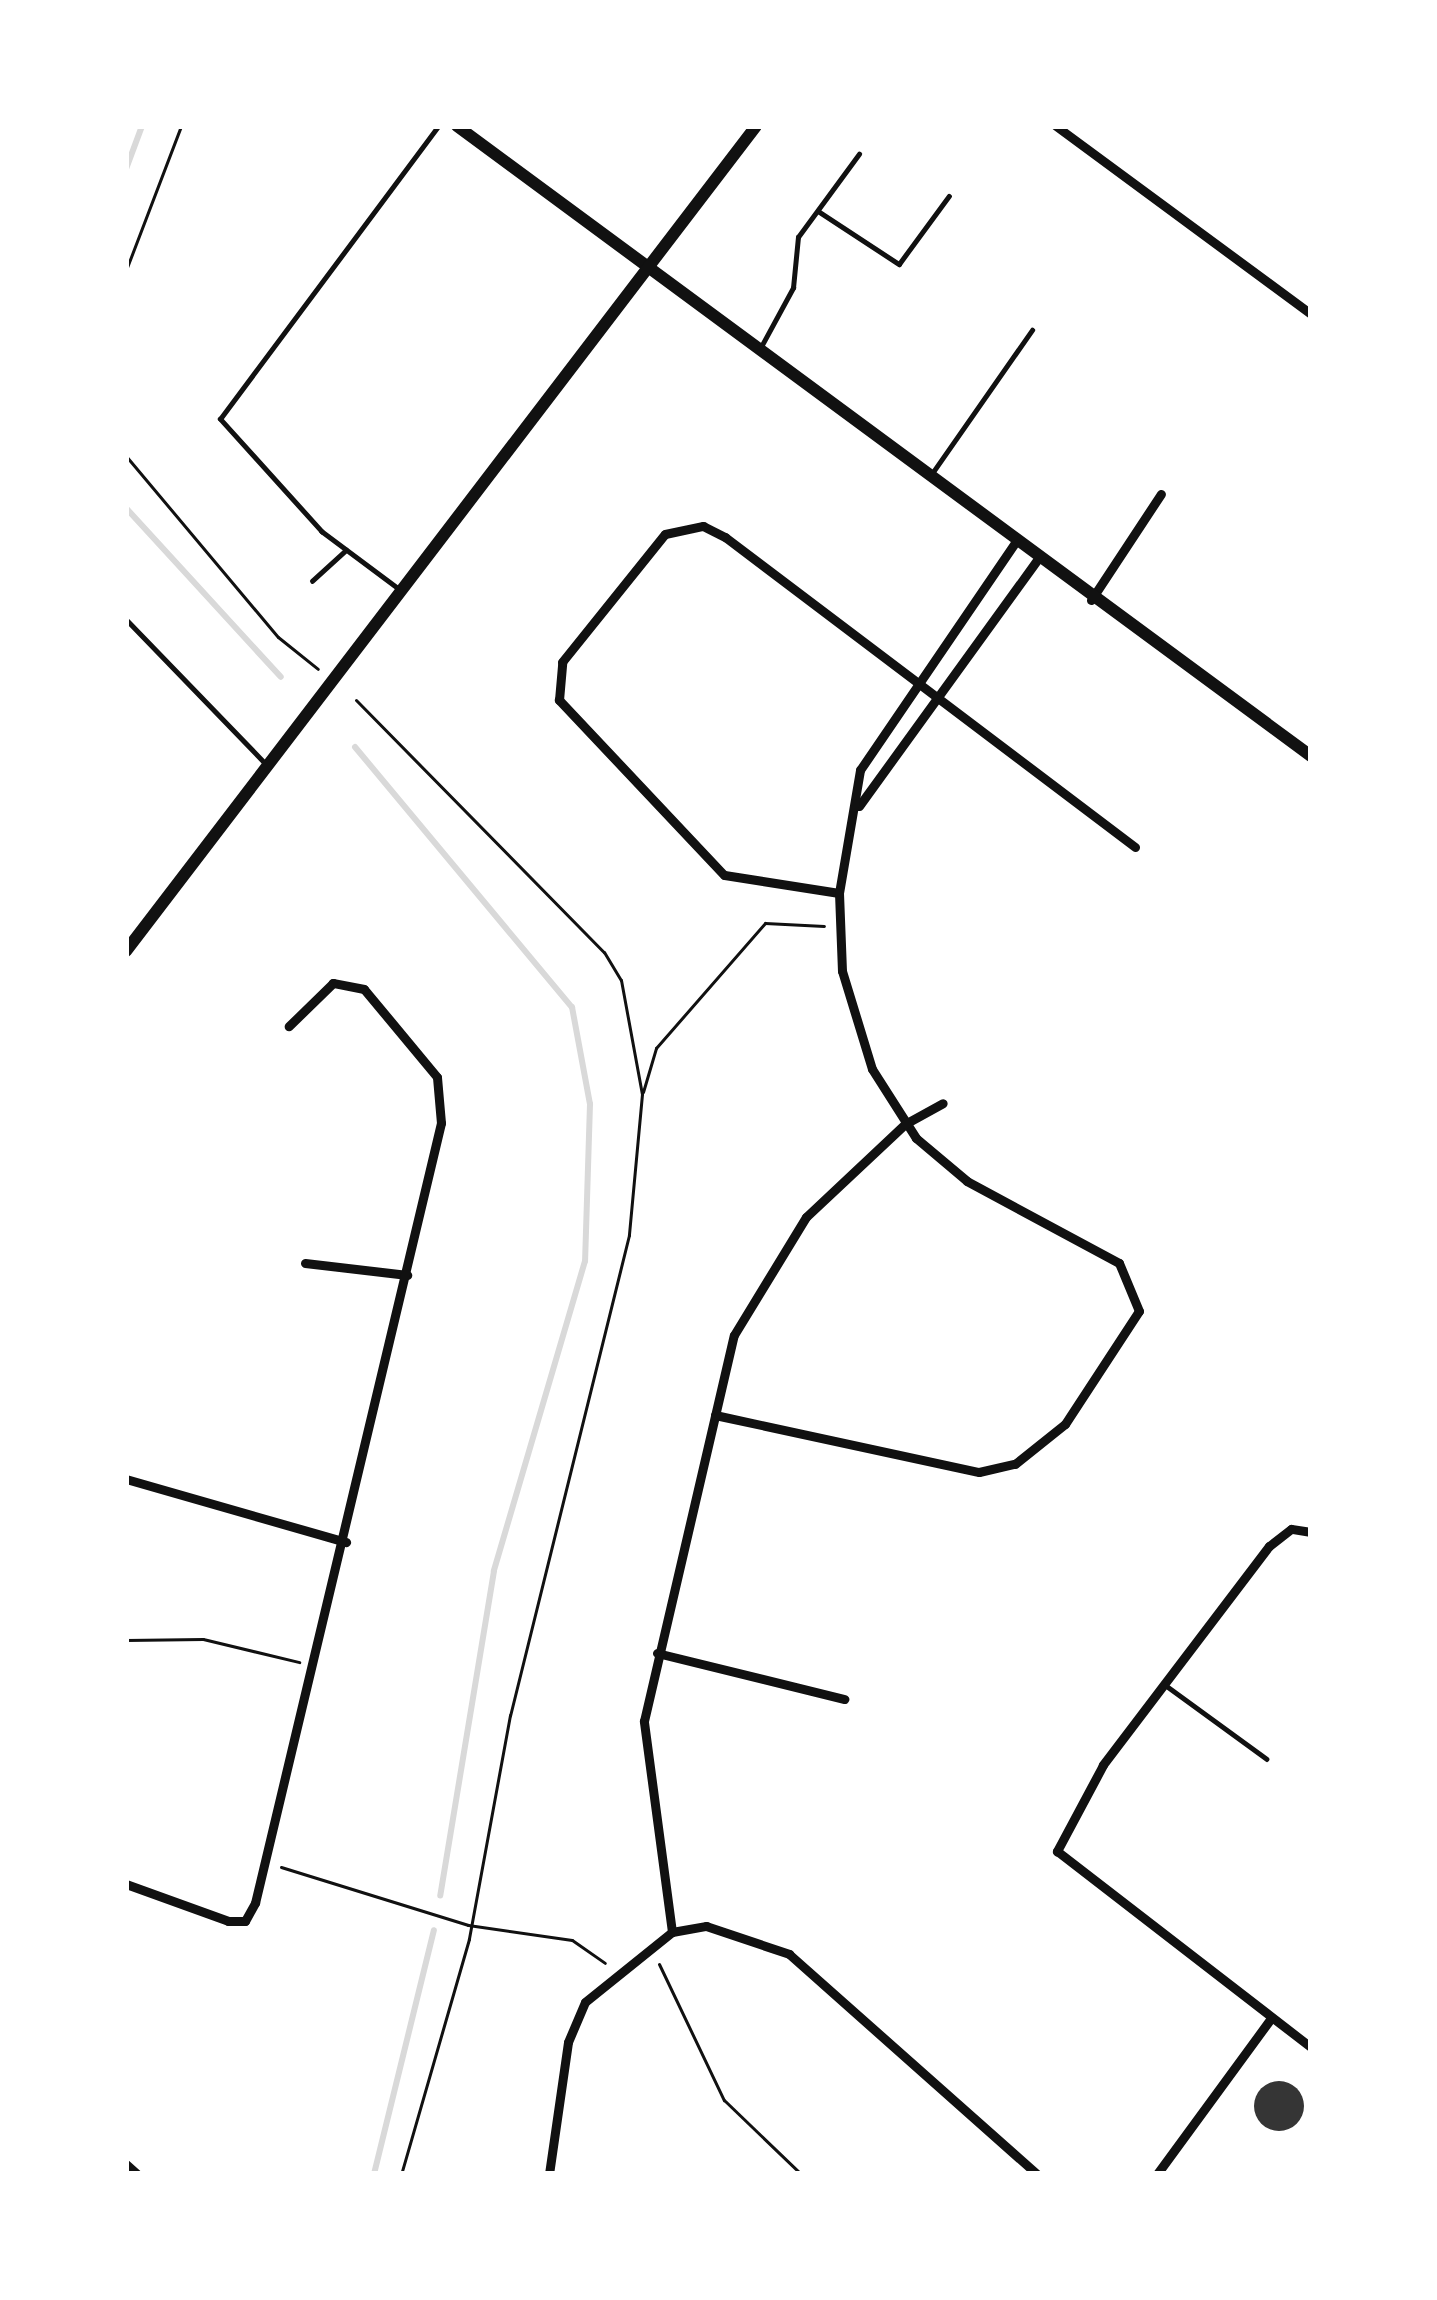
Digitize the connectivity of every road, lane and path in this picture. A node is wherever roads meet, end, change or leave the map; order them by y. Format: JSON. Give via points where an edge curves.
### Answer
{"nodes":[{"id":1,"x":181,"y":126,"type":"edge"},
{"id":2,"x":438,"y":126,"type":"edge"},
{"id":3,"x":458,"y":126,"type":"edge"},
{"id":4,"x":756,"y":126,"type":"edge"},
{"id":5,"x":1056,"y":126,"type":"edge"},
{"id":6,"x":859,"y":154,"type":"dead end"},
{"id":7,"x":949,"y":196,"type":"dead end"},
{"id":8,"x":817,"y":211,"type":"junction"},
{"id":9,"x":651,"y":269,"type":"junction"},
{"id":10,"x":126,"y":270,"type":"edge"},
{"id":11,"x":1311,"y":314,"type":"edge"},
{"id":12,"x":1032,"y":330,"type":"dead end"},
{"id":13,"x":759,"y":350,"type":"junction"},
{"id":14,"x":126,"y":456,"type":"edge"},
{"id":15,"x":930,"y":477,"type":"junction"},
{"id":16,"x":1161,"y":494,"type":"dead end"},
{"id":17,"x":1015,"y":543,"type":"junction"},
{"id":18,"x":346,"y":550,"type":"junction"},
{"id":19,"x":1036,"y":560,"type":"junction"},
{"id":20,"x":312,"y":581,"type":"dead end"},
{"id":21,"x":402,"y":592,"type":"junction"},
{"id":22,"x":1091,"y":600,"type":"junction"},
{"id":23,"x":126,"y":619,"type":"edge"},
{"id":24,"x":318,"y":668,"type":"dead end"},
{"id":25,"x":918,"y":679,"type":"junction"},
{"id":26,"x":938,"y":694,"type":"junction"},
{"id":27,"x":356,"y":700,"type":"dead end"},
{"id":28,"x":1311,"y":757,"type":"edge"},
{"id":29,"x":269,"y":767,"type":"junction"},
{"id":30,"x":859,"y":806,"type":"junction"},
{"id":31,"x":1136,"y":847,"type":"dead end"},
{"id":32,"x":839,"y":893,"type":"junction"},
{"id":33,"x":838,"y":929,"type":"junction"},
{"id":34,"x":126,"y":951,"type":"edge"},
{"id":35,"x":289,"y":1026,"type":"dead end"},
{"id":36,"x":643,"y":1094,"type":"junction"},
{"id":37,"x":943,"y":1103,"type":"dead end"},
{"id":38,"x":904,"y":1124,"type":"junction"},
{"id":39,"x":305,"y":1263,"type":"dead end"},
{"id":40,"x":407,"y":1275,"type":"junction"},
{"id":41,"x":715,"y":1415,"type":"junction"},
{"id":42,"x":126,"y":1479,"type":"edge"},
{"id":43,"x":1311,"y":1532,"type":"edge"},
{"id":44,"x":346,"y":1542,"type":"junction"},
{"id":45,"x":126,"y":1640,"type":"edge"},
{"id":46,"x":657,"y":1653,"type":"junction"},
{"id":47,"x":317,"y":1670,"type":"junction"},
{"id":48,"x":1164,"y":1684,"type":"junction"},
{"id":49,"x":844,"y":1699,"type":"dead end"},
{"id":50,"x":1267,"y":1760,"type":"dead end"},
{"id":51,"x":268,"y":1861,"type":"junction"},
{"id":52,"x":126,"y":1884,"type":"edge"},
{"id":53,"x":468,"y":1925,"type":"junction"},
{"id":54,"x":672,"y":1932,"type":"junction"},
{"id":55,"x":648,"y":1948,"type":"junction"},
{"id":56,"x":613,"y":1972,"type":"junction"},
{"id":57,"x":1271,"y":2018,"type":"junction"},
{"id":58,"x":1311,"y":2047,"type":"edge"},
{"id":59,"x":126,"y":2164,"type":"edge"},
{"id":60,"x":137,"y":2174,"type":"edge"},
{"id":61,"x":400,"y":2174,"type":"edge"},
{"id":62,"x":548,"y":2174,"type":"edge"},
{"id":63,"x":801,"y":2174,"type":"edge"},
{"id":64,"x":1037,"y":2174,"type":"edge"},
{"id":65,"x":1157,"y":2174,"type":"edge"}],
"edges":[{"from":1,"to":10,"type":"path"},
{"from":2,"to":18,"type":"lane","via":[[220,419]]},
{"from":3,"to":9,"type":"main road"},
{"from":4,"to":9,"type":"main road"},
{"from":5,"to":11,"type":"street"},
{"from":6,"to":8,"type":"lane"},
{"from":7,"to":8,"type":"lane","via":[[898,264]]},
{"from":8,"to":13,"type":"lane"},
{"from":9,"to":13,"type":"main road"},
{"from":9,"to":21,"type":"main road"},
{"from":12,"to":15,"type":"lane"},
{"from":13,"to":15,"type":"main road"},
{"from":14,"to":24,"type":"path","via":[[278,637]]},
{"from":15,"to":17,"type":"main road"},
{"from":16,"to":22,"type":"street"},
{"from":17,"to":19,"type":"main road"},
{"from":17,"to":25,"type":"street"},
{"from":18,"to":20,"type":"lane"},
{"from":18,"to":21,"type":"lane"},
{"from":19,"to":22,"type":"main road"},
{"from":19,"to":26,"type":"street"},
{"from":21,"to":29,"type":"main road"},
{"from":22,"to":28,"type":"main road"},
{"from":23,"to":29,"type":"lane"},
{"from":25,"to":26,"type":"street"},
{"from":25,"to":30,"type":"street","via":[[860,770]]},
{"from":25,"to":32,"type":"street","via":[[703,526],[650,545],[562,662],[569,719],[703,860],[746,883]]},
{"from":26,"to":30,"type":"street"},
{"from":26,"to":31,"type":"street"},
{"from":27,"to":36,"type":"path","via":[[604,952],[621,980]]},
{"from":29,"to":34,"type":"main road"},
{"from":30,"to":32,"type":"street"},
{"from":32,"to":33,"type":"street"},
{"from":33,"to":36,"type":"path","via":[[765,922],[656,1048]]},
{"from":33,"to":38,"type":"street","via":[[854,1028]]},
{"from":35,"to":40,"type":"street","via":[[323,989],[351,982],[436,1077],[442,1123]]},
{"from":36,"to":53,"type":"path","via":[[629,1234]]},
{"from":37,"to":38,"type":"street"},
{"from":38,"to":41,"type":"street","via":[[766,1270]]},
{"from":38,"to":41,"type":"street","via":[[967,1181],[1132,1277],[1139,1311],[1121,1352],[1033,1454],[979,1472]]},
{"from":39,"to":40,"type":"street"},
{"from":40,"to":44,"type":"street"},
{"from":41,"to":46,"type":"street","via":[[686,1571]]},
{"from":42,"to":44,"type":"street"},
{"from":43,"to":48,"type":"street","via":[[1291,1529],[1269,1546]]},
{"from":44,"to":47,"type":"street"},
{"from":45,"to":47,"type":"path","via":[[202,1639]]},
{"from":46,"to":49,"type":"street"},
{"from":46,"to":54,"type":"street","via":[[644,1721]]},
{"from":47,"to":51,"type":"street"},
{"from":48,"to":50,"type":"lane"},
{"from":48,"to":57,"type":"street","via":[[1057,1851]]},
{"from":51,"to":52,"type":"street","via":[[245,1921],[157,1903]]},
{"from":51,"to":53,"type":"path"},
{"from":53,"to":56,"type":"path","via":[[572,1940]]},
{"from":53,"to":61,"type":"path"},
{"from":54,"to":55,"type":"street"},
{"from":54,"to":64,"type":"street","via":[[706,1926],[789,1954]]},
{"from":55,"to":56,"type":"street"},
{"from":55,"to":63,"type":"path","via":[[692,2013],[724,2100]]},
{"from":56,"to":62,"type":"street","via":[[568,2042]]},
{"from":57,"to":58,"type":"street"},
{"from":57,"to":65,"type":"street"},
{"from":59,"to":60,"type":"street"}]}
